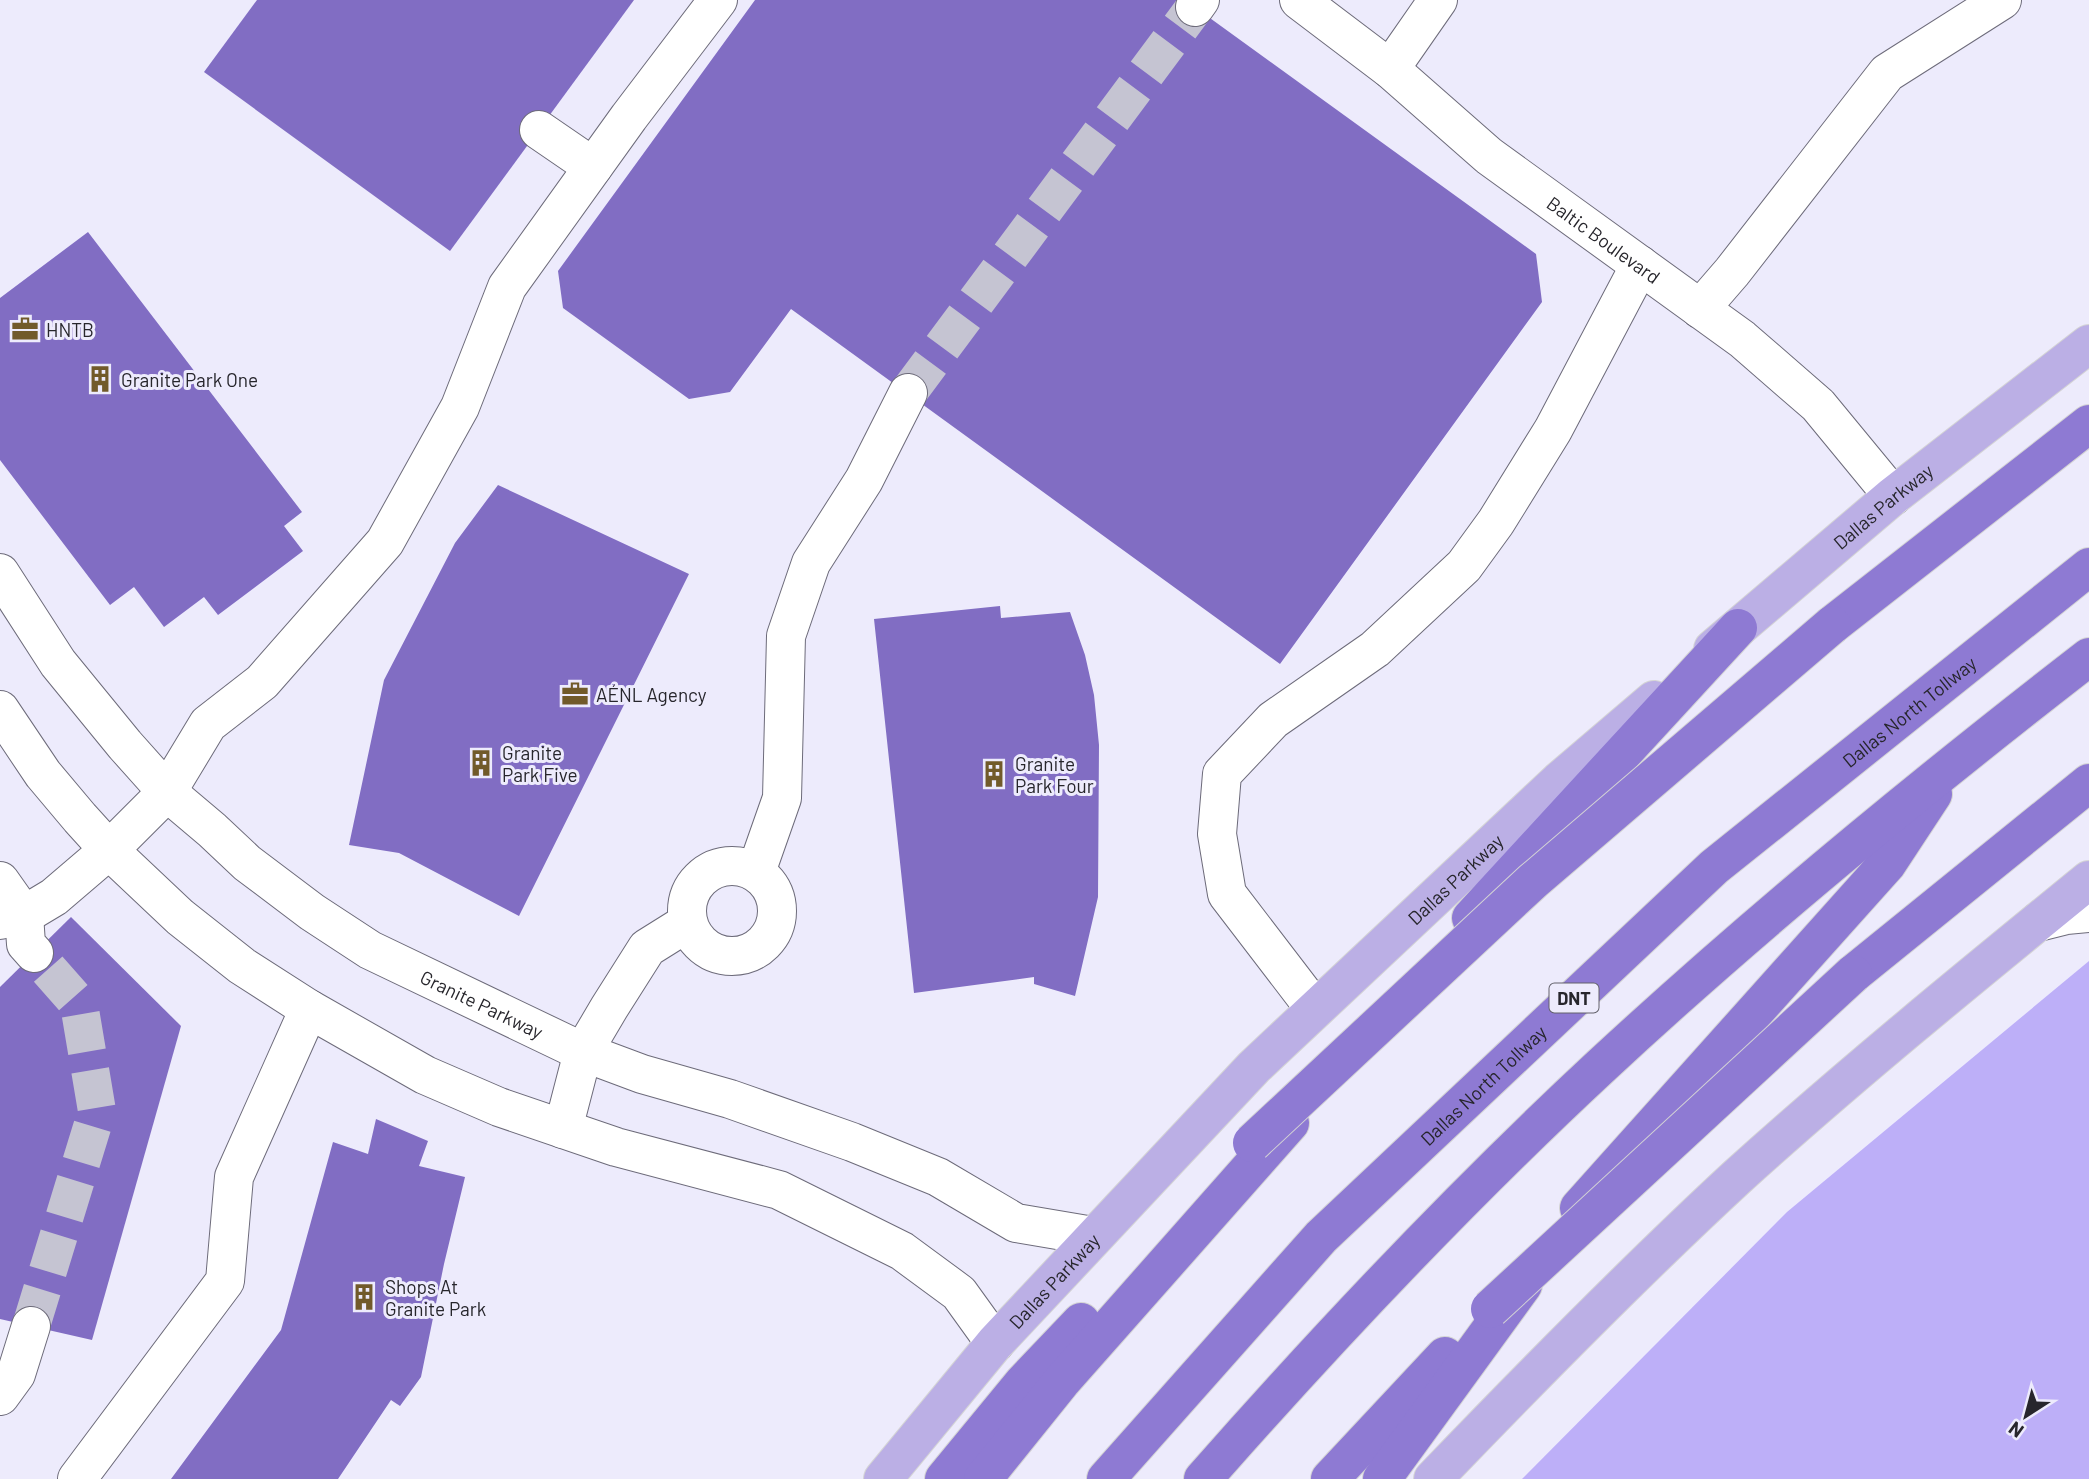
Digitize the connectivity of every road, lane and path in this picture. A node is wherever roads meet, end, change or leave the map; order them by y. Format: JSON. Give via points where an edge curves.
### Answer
{"nodes":[{"id":1,"x":718,"y":0,"type":"edge"},
{"id":2,"x":1299,"y":0,"type":"edge"},
{"id":3,"x":1438,"y":0,"type":"edge"},
{"id":4,"x":2002,"y":0,"type":"edge"},
{"id":5,"x":1390,"y":69,"type":"junction"},
{"id":6,"x":539,"y":130,"type":"dead end"},
{"id":7,"x":593,"y":167,"type":"junction"},
{"id":8,"x":1640,"y":265,"type":"junction"},
{"id":9,"x":1700,"y":309,"type":"junction"},
{"id":10,"x":2089,"y":344,"type":"edge"},
{"id":11,"x":908,"y":393,"type":"tunnel mouth"},
{"id":12,"x":2089,"y":424,"type":"edge"},
{"id":13,"x":1893,"y":496,"type":"junction"},
{"id":14,"x":2089,"y":567,"type":"edge"},
{"id":15,"x":0,"y":573,"type":"edge"},
{"id":16,"x":1738,"y":628,"type":"junction"},
{"id":17,"x":2089,"y":657,"type":"edge"},
{"id":18,"x":0,"y":710,"type":"edge"},
{"id":19,"x":1952,"y":763,"type":"junction"},
{"id":20,"x":2089,"y":783,"type":"edge"},
{"id":21,"x":167,"y":792,"type":"junction"},
{"id":22,"x":109,"y":850,"type":"junction"},
{"id":23,"x":756,"y":872,"type":"junction"},
{"id":24,"x":2089,"y":880,"type":"edge"},
{"id":25,"x":0,"y":881,"type":"edge"},
{"id":26,"x":2089,"y":913,"type":"edge"},
{"id":27,"x":12,"y":917,"type":"edge"},
{"id":28,"x":2038,"y":922,"type":"junction"},
{"id":29,"x":687,"y":923,"type":"junction"},
{"id":30,"x":34,"y":953,"type":"tunnel mouth"},
{"id":31,"x":309,"y":1009,"type":"junction"},
{"id":32,"x":1315,"y":1009,"type":"junction"},
{"id":33,"x":583,"y":1052,"type":"junction"},
{"id":34,"x":563,"y":1129,"type":"junction"},
{"id":35,"x":1093,"y":1236,"type":"junction"},
{"id":36,"x":1490,"y":1309,"type":"junction"},
{"id":37,"x":31,"y":1326,"type":"tunnel mouth"},
{"id":38,"x":995,"y":1343,"type":"junction"},
{"id":39,"x":0,"y":1396,"type":"edge"},
{"id":40,"x":77,"y":1479,"type":"edge"},
{"id":41,"x":883,"y":1479,"type":"edge"},
{"id":42,"x":944,"y":1479,"type":"edge"},
{"id":43,"x":983,"y":1479,"type":"edge"},
{"id":44,"x":1106,"y":1479,"type":"edge"},
{"id":45,"x":1203,"y":1479,"type":"edge"},
{"id":46,"x":1330,"y":1479,"type":"edge"},
{"id":47,"x":1359,"y":1479,"type":"edge"},
{"id":48,"x":1382,"y":1479,"type":"edge"},
{"id":49,"x":1433,"y":1479,"type":"edge"}],
"edges":[{"from":1,"to":7,"type":"street"},
{"from":2,"to":5,"type":"street","name":"Baltic Boulevard"},
{"from":3,"to":5,"type":"street"},
{"from":4,"to":9,"type":"street","via":[[1887,73]]},
{"from":5,"to":8,"type":"street","name":"Baltic Boulevard","via":[[1489,156]]},
{"from":6,"to":7,"type":"street"},
{"from":7,"to":21,"type":"street","via":[[507,287],[460,407],[386,542],[262,682],[208,724]]},
{"from":8,"to":9,"type":"street","name":"Baltic Boulevard"},
{"from":8,"to":32,"type":"street","via":[[1553,430],[1464,566],[1375,649],[1273,720],[1222,774],[1217,834],[1227,894]]},
{"from":9,"to":13,"type":"street","name":"Baltic Boulevard","via":[[1818,405]]},
{"from":10,"to":13,"type":"main road","name":"Dallas Parkway"},
{"from":11,"to":23,"type":"street","via":[[864,480],[811,563],[786,636],[782,798]]},
{"from":12,"to":42,"type":"highway","bridge":true,"via":[[1832,625],[1533,881],[1252,1143],[1023,1383]]},
{"from":13,"to":16,"type":"main road","name":"Dallas Parkway"},
{"from":14,"to":44,"type":"highway","name":"Dallas North Tollway","number":"DNT","via":[[1714,867],[1321,1237]]},
{"from":15,"to":21,"type":"street","name":"Granite Parkway","via":[[58,663]]},
{"from":16,"to":32,"type":"main road","name":"Dallas Parkway","via":[[1559,781]]},
{"from":16,"to":43,"type":"highway","via":[[1456,934],[1070,1371]]},
{"from":17,"to":19,"type":"highway"},
{"from":18,"to":22,"type":"street","via":[[43,774]]},
{"from":19,"to":45,"type":"highway","via":[[1706,971],[1496,1166],[1391,1273]]},
{"from":19,"to":48,"type":"highway","via":[[1887,864],[1580,1206]]},
{"from":20,"to":36,"type":"highway","bridge":true,"via":[[1853,974]]},
{"from":21,"to":22,"type":"street"},
{"from":21,"to":33,"type":"street","name":"Granite Parkway","via":[[247,863],[370,950]]},
{"from":22,"to":27,"type":"street","via":[[54,897]]},
{"from":22,"to":31,"type":"street","via":[[180,917]]},
{"from":23,"to":29,"type":"street","via":[[727,866],[699,879],[690,892]]},
{"from":23,"to":29,"type":"street","via":[[775,894],[778,908],[771,936],[761,946],[749,954],[720,955],[705,948]]},
{"from":24,"to":28,"type":"main road"},
{"from":25,"to":27,"type":"street"},
{"from":26,"to":28,"type":"street"},
{"from":27,"to":30,"type":"street"},
{"from":28,"to":49,"type":"main road","via":[[1872,1058],[1737,1178],[1611,1297]]},
{"from":29,"to":33,"type":"street","via":[[647,948]]},
{"from":31,"to":34,"type":"street","via":[[425,1075]]},
{"from":31,"to":40,"type":"street","via":[[234,1177],[225,1281]]},
{"from":32,"to":35,"type":"main road","name":"Dallas Parkway"},
{"from":33,"to":34,"type":"street"},
{"from":33,"to":35,"type":"street","name":"Granite Parkway","via":[[852,1142],[938,1177],[1016,1223]]},
{"from":34,"to":38,"type":"street","via":[[779,1190],[902,1251],[959,1293]]},
{"from":35,"to":38,"type":"main road","name":"Dallas Parkway"},
{"from":36,"to":46,"type":"highway"},
{"from":36,"to":47,"type":"highway"},
{"from":37,"to":39,"type":"street","via":[[16,1374]]},
{"from":38,"to":41,"type":"main road","name":"Dallas Parkway"}]}
